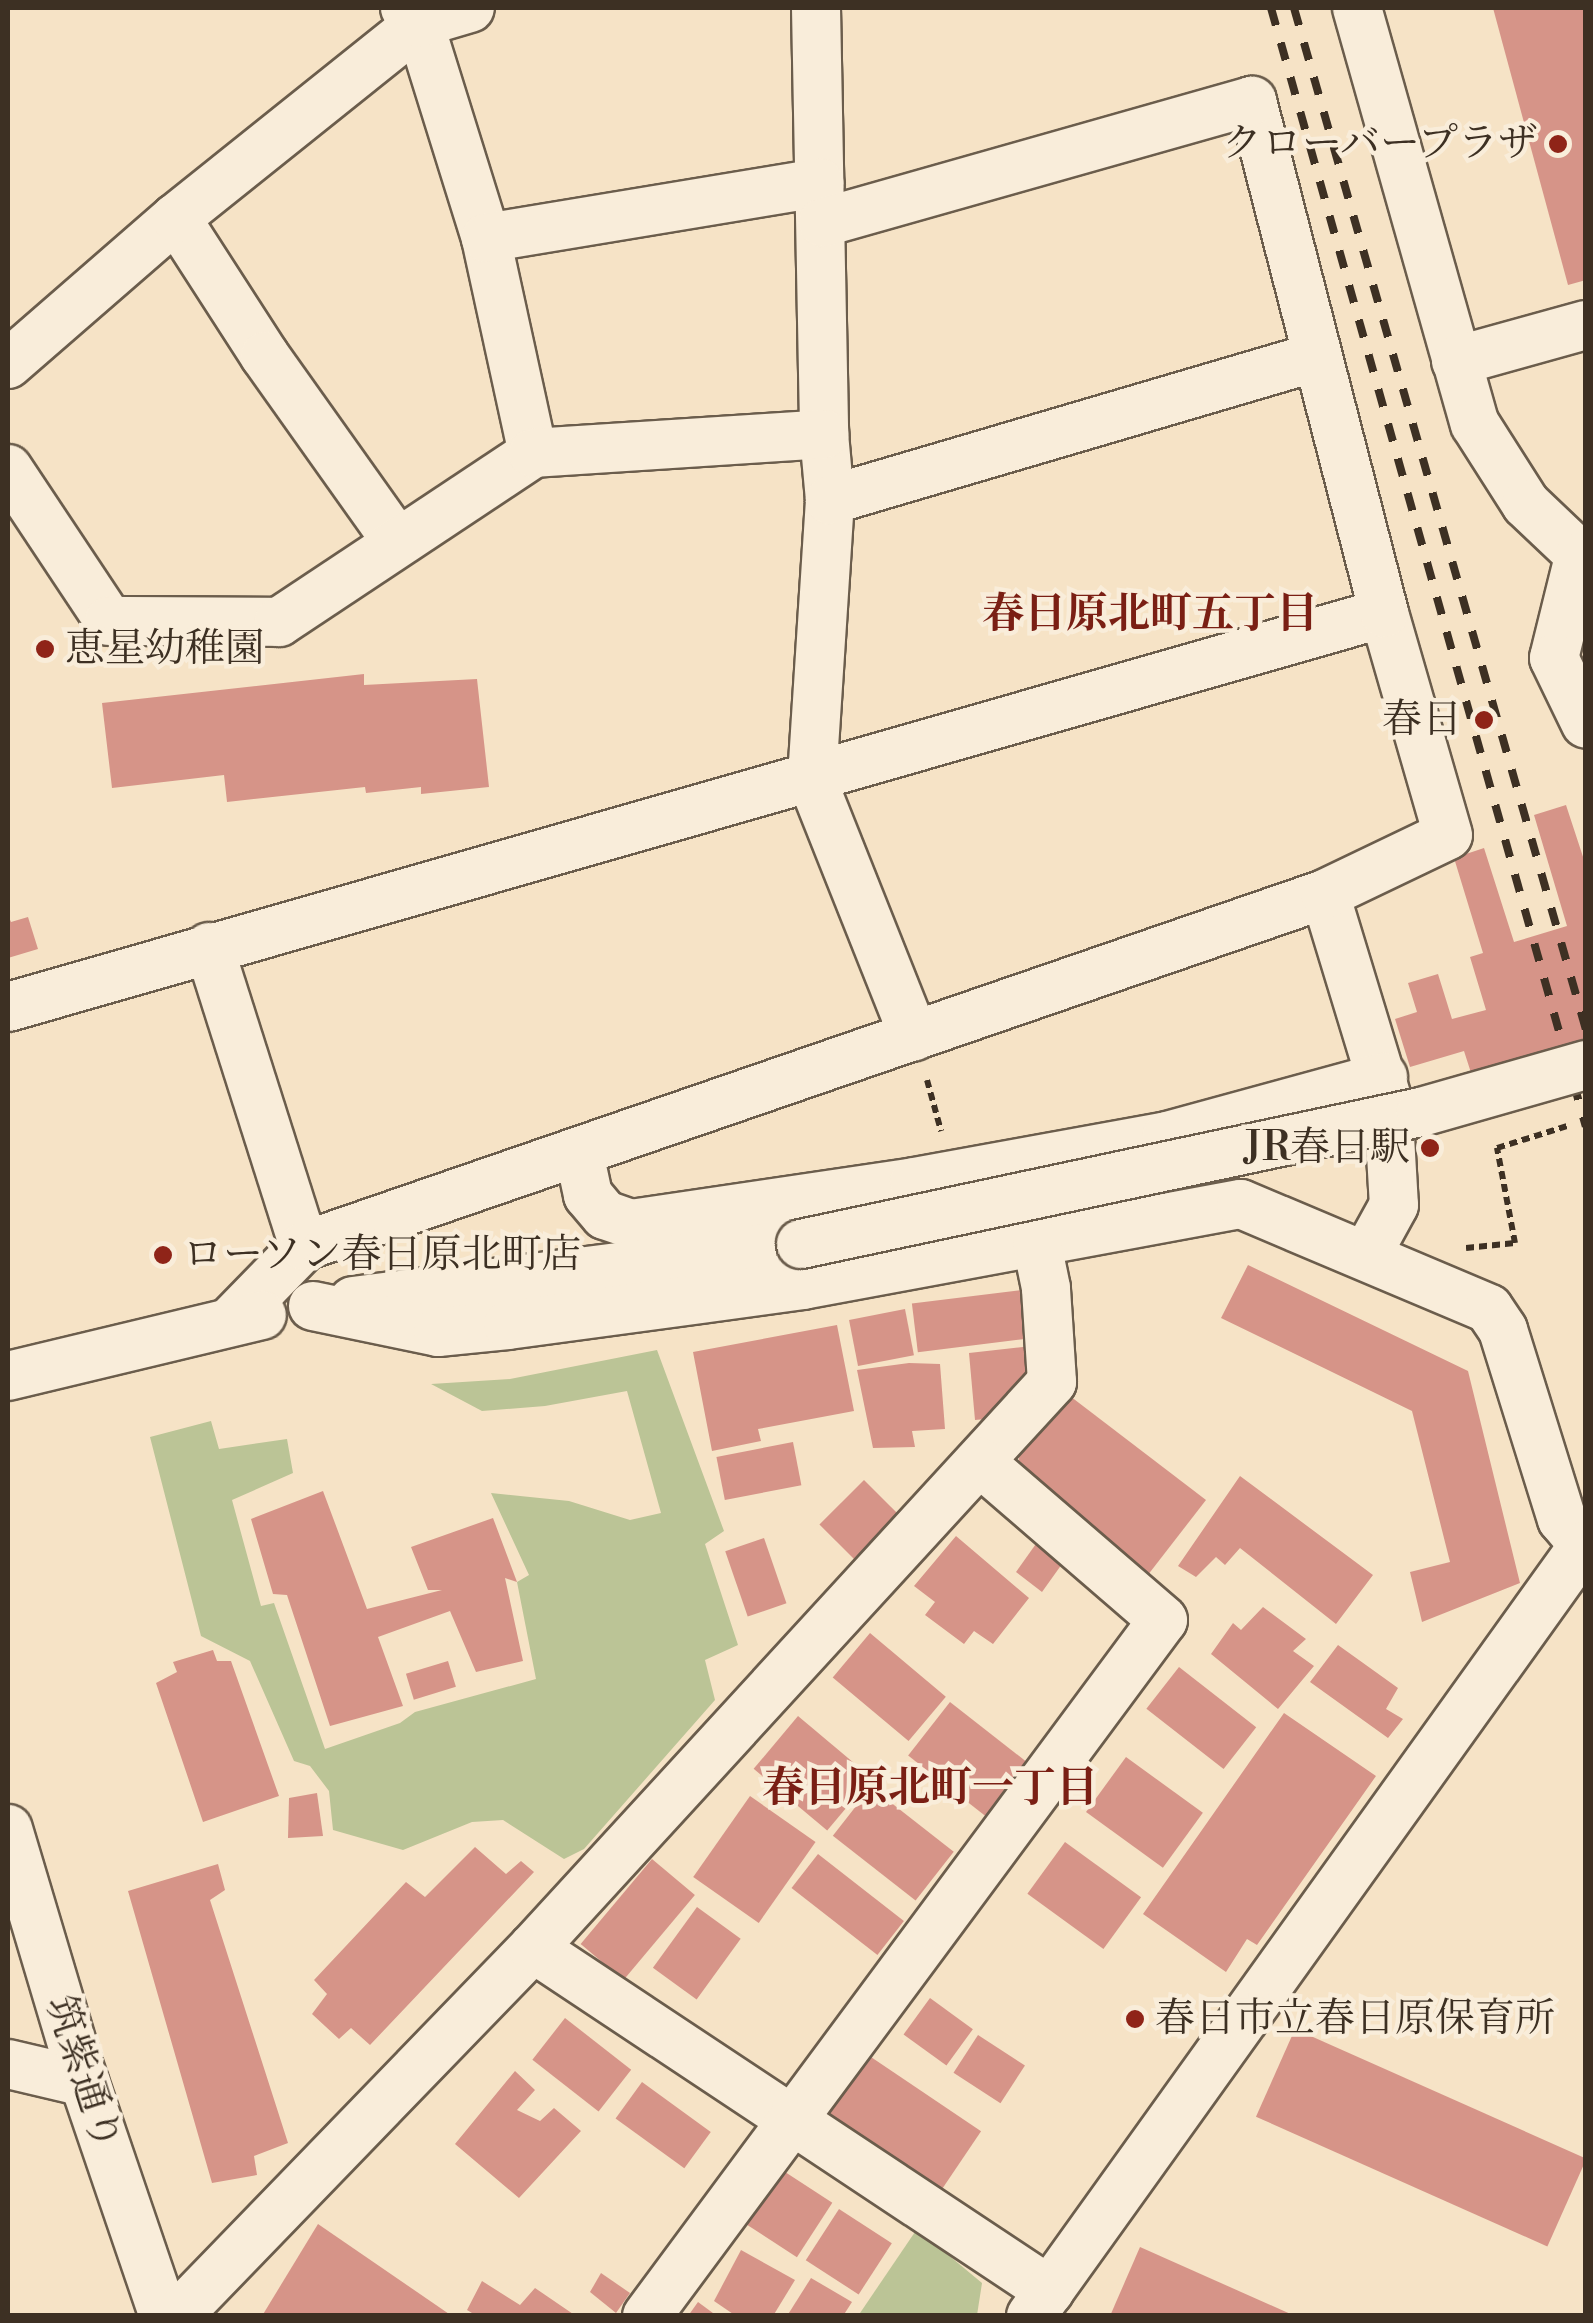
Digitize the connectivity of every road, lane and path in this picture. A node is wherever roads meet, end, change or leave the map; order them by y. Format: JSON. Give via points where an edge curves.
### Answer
{"nodes":[{"id":1,"x":470,"y":8,"type":"edge"},
{"id":2,"x":816,"y":8,"type":"edge"},
{"id":3,"x":1357,"y":8,"type":"edge"},
{"id":4,"x":412,"y":15,"type":"edge"},
{"id":5,"x":822,"y":203,"type":"junction"},
{"id":6,"x":176,"y":218,"type":"junction"},
{"id":7,"x":486,"y":238,"type":"junction"},
{"id":8,"x":1586,"y":325,"type":"edge"},
{"id":9,"x":1316,"y":357,"type":"junction"},
{"id":10,"x":1456,"y":361,"type":"junction"},
{"id":11,"x":8,"y":364,"type":"edge"},
{"id":12,"x":824,"y":434,"type":"junction"},
{"id":13,"x":533,"y":453,"type":"junction"},
{"id":14,"x":8,"y":468,"type":"edge"},
{"id":15,"x":830,"y":500,"type":"junction"},
{"id":16,"x":397,"y":542,"type":"junction"},
{"id":17,"x":1582,"y":559,"type":"edge"},
{"id":18,"x":1384,"y":613,"type":"junction"},
{"id":19,"x":1586,"y":724,"type":"edge"},
{"id":20,"x":812,"y":780,"type":"junction"},
{"id":21,"x":1325,"y":894,"type":"junction"},
{"id":22,"x":209,"y":947,"type":"junction"},
{"id":23,"x":8,"y":1007,"type":"edge"},
{"id":24,"x":914,"y":1036,"type":"junction"},
{"id":25,"x":1586,"y":1065,"type":"edge"},
{"id":26,"x":1383,"y":1077,"type":"junction"},
{"id":27,"x":1567,"y":1126,"type":"dead end"},
{"id":28,"x":1167,"y":1136,"type":"junction"},
{"id":29,"x":946,"y":1151,"type":"dead end"},
{"id":30,"x":579,"y":1153,"type":"junction"},
{"id":31,"x":1182,"y":1215,"type":"junction"},
{"id":32,"x":1037,"y":1244,"type":"junction"},
{"id":33,"x":304,"y":1246,"type":"junction"},
{"id":34,"x":1366,"y":1256,"type":"junction"},
{"id":35,"x":1415,"y":1278,"type":"junction"},
{"id":36,"x":313,"y":1306,"type":"junction"},
{"id":37,"x":232,"y":1320,"type":"junction"},
{"id":38,"x":8,"y":1376,"type":"edge"},
{"id":39,"x":980,"y":1462,"type":"junction"},
{"id":40,"x":1584,"y":1547,"type":"edge"},
{"id":41,"x":8,"y":1829,"type":"edge"},
{"id":42,"x":534,"y":1948,"type":"junction"},
{"id":43,"x":8,"y":2064,"type":"edge"},
{"id":44,"x":84,"y":2082,"type":"junction"},
{"id":45,"x":792,"y":2119,"type":"junction"},
{"id":46,"x":1041,"y":2303,"type":"edge"},
{"id":47,"x":164,"y":2316,"type":"edge"},
{"id":48,"x":177,"y":2316,"type":"edge"},
{"id":49,"x":647,"y":2316,"type":"edge"}],
"edges":[{"from":1,"to":4,"type":"street"},
{"from":2,"to":5,"type":"street"},
{"from":3,"to":10,"type":"street"},
{"from":4,"to":6,"type":"street"},
{"from":4,"to":7,"type":"street"},
{"from":5,"to":7,"type":"street"},
{"from":5,"to":9,"type":"street","via":[[1252,101]]},
{"from":5,"to":12,"type":"street"},
{"from":6,"to":11,"type":"street"},
{"from":6,"to":16,"type":"street"},
{"from":7,"to":13,"type":"street"},
{"from":8,"to":10,"type":"street"},
{"from":9,"to":15,"type":"street"},
{"from":9,"to":18,"type":"street"},
{"from":10,"to":17,"type":"street","via":[[1475,424],[1526,504]]},
{"from":12,"to":13,"type":"street"},
{"from":12,"to":15,"type":"street"},
{"from":13,"to":16,"type":"street"},
{"from":14,"to":16,"type":"street","via":[[109,620],[279,622]]},
{"from":15,"to":20,"type":"street"},
{"from":17,"to":19,"type":"street","via":[[1554,658]]},
{"from":18,"to":20,"type":"street"},
{"from":18,"to":21,"type":"street","via":[[1448,835]]},
{"from":20,"to":22,"type":"street"},
{"from":20,"to":24,"type":"street"},
{"from":21,"to":24,"type":"street"},
{"from":21,"to":26,"type":"street"},
{"from":22,"to":23,"type":"street"},
{"from":22,"to":33,"type":"street"},
{"from":24,"to":29,"type":"path"},
{"from":24,"to":30,"type":"street"},
{"from":25,"to":36,"type":"street","bridge":true,"via":[[1421,1112],[802,1244]]},
{"from":26,"to":28,"type":"street"},
{"from":26,"to":34,"type":"street","via":[[1394,1204]]},
{"from":27,"to":35,"type":"path","via":[[1498,1148],[1515,1242],[1430,1252]]},
{"from":28,"to":30,"type":"street","via":[[631,1224],[605,1215],[588,1195]]},
{"from":28,"to":31,"type":"street"},
{"from":30,"to":33,"type":"street"},
{"from":31,"to":32,"type":"street"},
{"from":31,"to":34,"type":"street","via":[[1241,1204]]},
{"from":32,"to":36,"type":"street","via":[[802,1285],[438,1332]]},
{"from":32,"to":39,"type":"street","via":[[1052,1382]]},
{"from":33,"to":37,"type":"street"},
{"from":34,"to":35,"type":"street"},
{"from":35,"to":40,"type":"street","via":[[1489,1310],[1503,1330],[1562,1519]]},
{"from":36,"to":37,"type":"street"},
{"from":37,"to":38,"type":"street"},
{"from":39,"to":42,"type":"street"},
{"from":39,"to":45,"type":"street","via":[[1162,1620]]},
{"from":40,"to":46,"type":"street"},
{"from":41,"to":44,"type":"street","name":"筑紫通り"},
{"from":42,"to":45,"type":"street"},
{"from":42,"to":48,"type":"street"},
{"from":43,"to":44,"type":"street"},
{"from":44,"to":47,"type":"street","name":"筑紫通り"},
{"from":45,"to":46,"type":"street"},
{"from":45,"to":49,"type":"street"}]}
